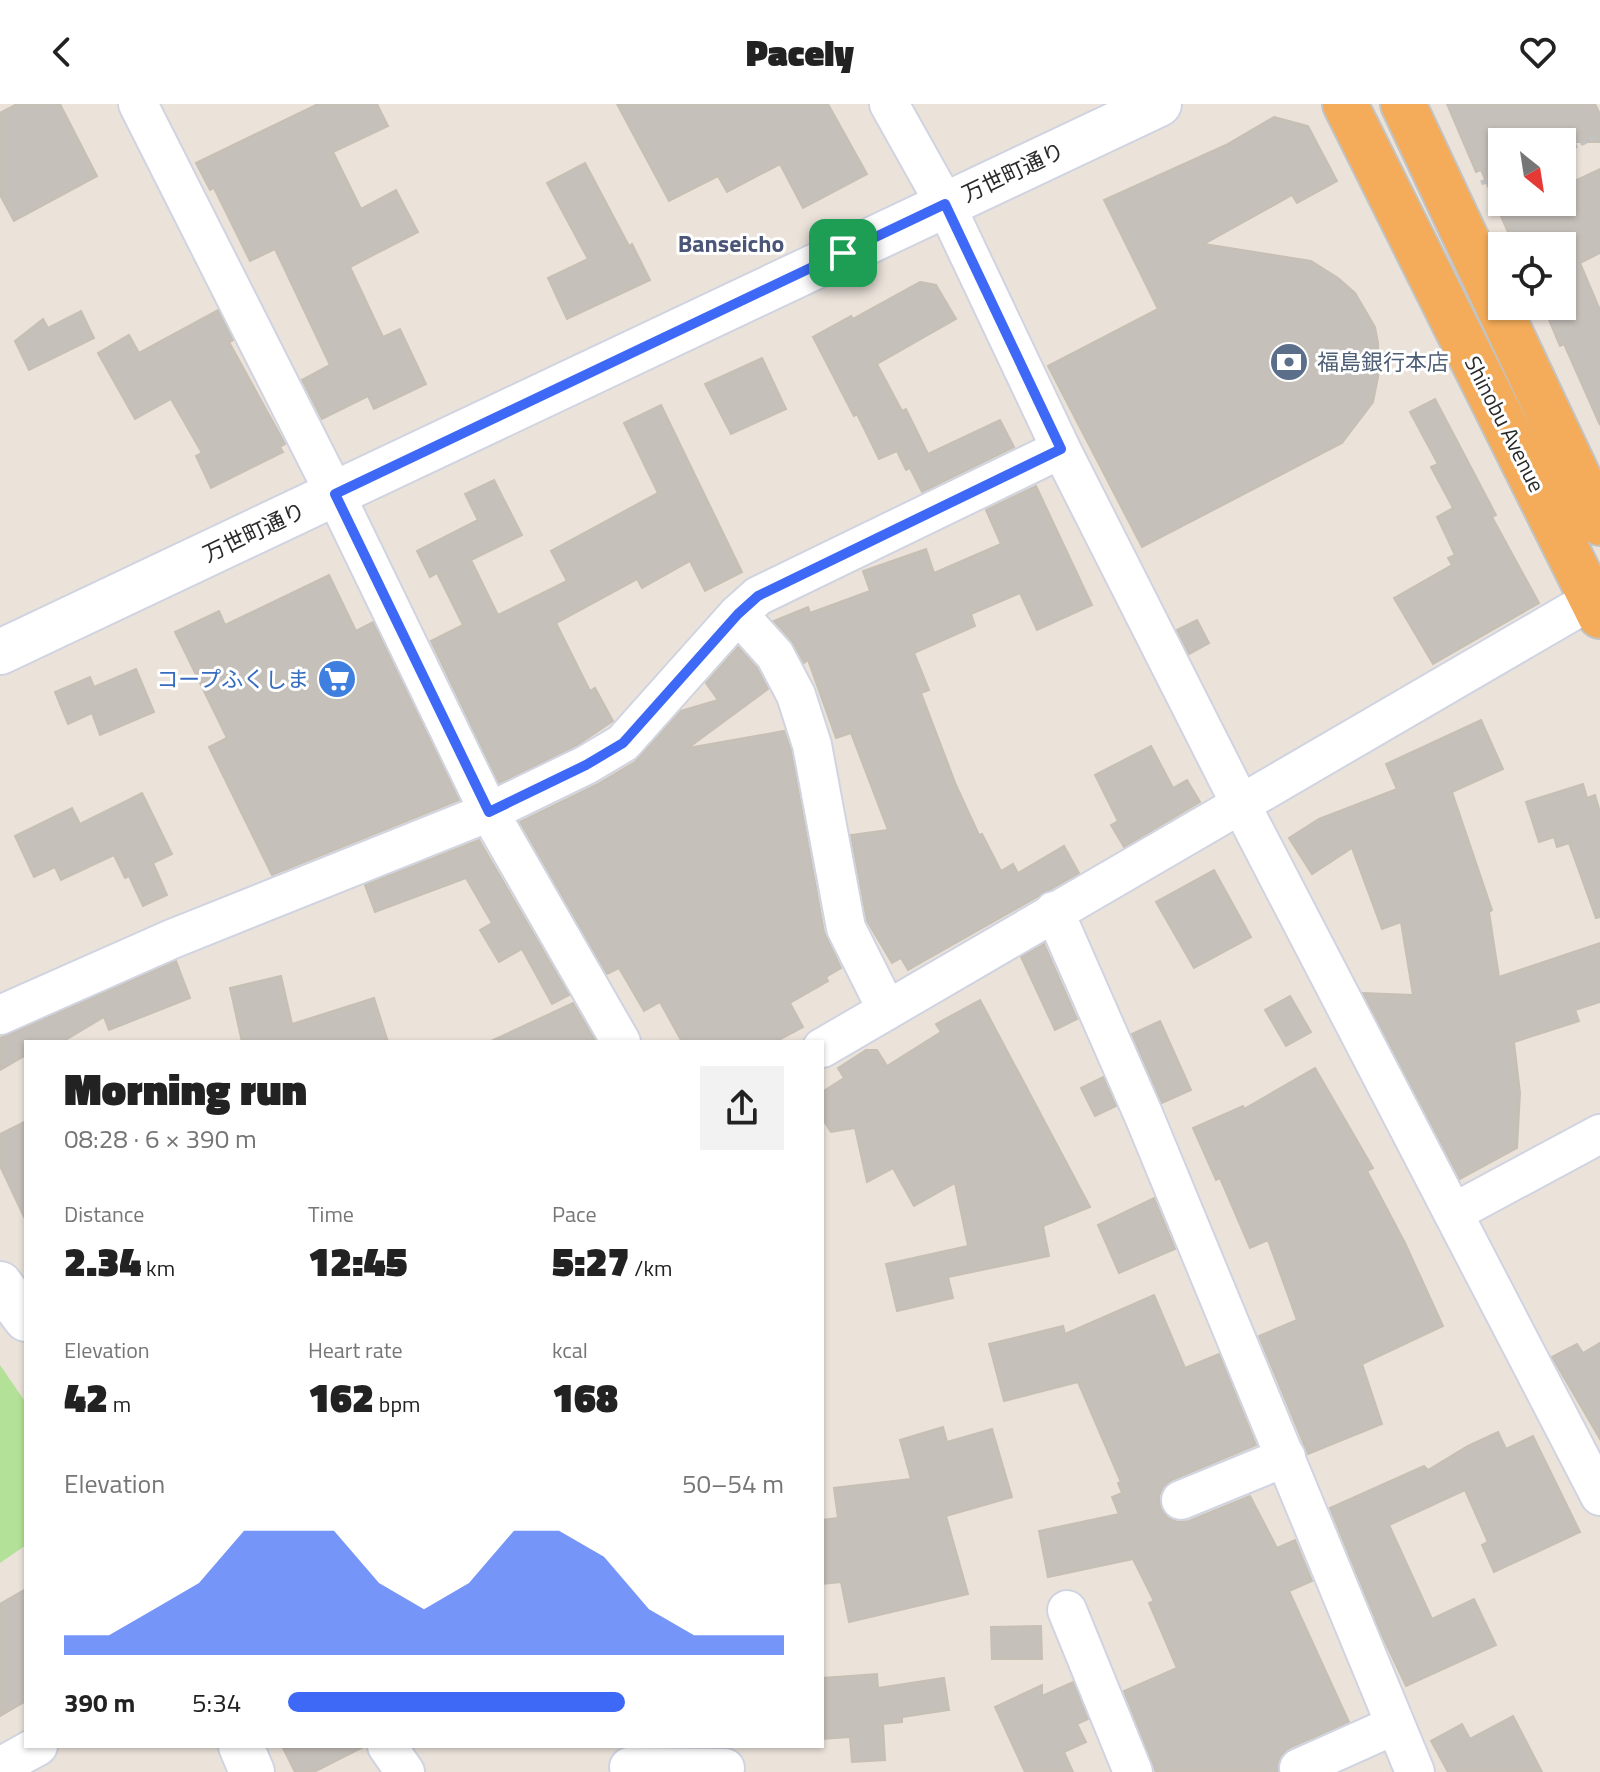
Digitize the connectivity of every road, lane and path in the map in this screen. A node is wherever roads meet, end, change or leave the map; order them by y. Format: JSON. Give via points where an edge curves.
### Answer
{"nodes":[{"id":1,"x":138,"y":104,"type":"edge"},
{"id":2,"x":889,"y":104,"type":"edge"},
{"id":3,"x":1159,"y":104,"type":"edge"},
{"id":4,"x":1345,"y":104,"type":"edge"},
{"id":5,"x":1403,"y":104,"type":"edge"},
{"id":6,"x":1600,"y":136,"type":"edge"},
{"id":7,"x":1576,"y":145,"type":"edge"},
{"id":8,"x":1488,"y":180,"type":"edge"},
{"id":9,"x":1476,"y":185,"type":"dead end"},
{"id":10,"x":945,"y":204,"type":"junction"},
{"id":11,"x":1061,"y":449,"type":"junction"},
{"id":12,"x":335,"y":494,"type":"junction"},
{"id":13,"x":1600,"y":523,"type":"edge"},
{"id":14,"x":1598,"y":604,"type":"edge"},
{"id":15,"x":738,"y":614,"type":"junction"},
{"id":16,"x":0,"y":652,"type":"edge"},
{"id":17,"x":1241,"y":805,"type":"junction"},
{"id":18,"x":489,"y":812,"type":"junction"},
{"id":19,"x":1054,"y":911,"type":"junction"},
{"id":20,"x":887,"y":1010,"type":"junction"},
{"id":21,"x":0,"y":1015,"type":"edge"},
{"id":22,"x":620,"y":1040,"type":"edge"},
{"id":23,"x":824,"y":1047,"type":"edge"},
{"id":24,"x":1600,"y":1134,"type":"edge"},
{"id":25,"x":1453,"y":1213,"type":"junction"},
{"id":26,"x":0,"y":1284,"type":"edge"},
{"id":27,"x":24,"y":1316,"type":"edge"},
{"id":28,"x":1590,"y":1450,"type":"edge"},
{"id":29,"x":1286,"y":1457,"type":"junction"},
{"id":30,"x":1600,"y":1496,"type":"edge"},
{"id":31,"x":1181,"y":1500,"type":"dead end"},
{"id":32,"x":1067,"y":1610,"type":"dead end"},
{"id":33,"x":1395,"y":1725,"type":"junction"},
{"id":34,"x":34,"y":1748,"type":"edge"},
{"id":35,"x":242,"y":1748,"type":"edge"},
{"id":36,"x":388,"y":1748,"type":"edge"},
{"id":37,"x":725,"y":1762,"type":"edge"},
{"id":38,"x":0,"y":1767,"type":"edge"},
{"id":39,"x":629,"y":1767,"type":"dead end"},
{"id":40,"x":1299,"y":1768,"type":"dead end"},
{"id":41,"x":252,"y":1772,"type":"edge"},
{"id":42,"x":405,"y":1772,"type":"edge"},
{"id":43,"x":1133,"y":1772,"type":"edge"},
{"id":44,"x":1415,"y":1772,"type":"edge"}],
"edges":[{"from":1,"to":12,"type":"street"},
{"from":2,"to":10,"type":"street"},
{"from":3,"to":10,"type":"street","name":"万世町通り"},
{"from":4,"to":14,"type":"highway","name":"Shinobu Avenue"},
{"from":5,"to":13,"type":"highway","name":"Shinobu Avenue"},
{"from":6,"to":7,"type":"path"},
{"from":8,"to":9,"type":"path"},
{"from":10,"to":11,"type":"street"},
{"from":10,"to":12,"type":"street","name":"万世町通り"},
{"from":11,"to":15,"type":"street","via":[[758,596]]},
{"from":11,"to":17,"type":"street"},
{"from":12,"to":16,"type":"street","name":"万世町通り"},
{"from":12,"to":18,"type":"street"},
{"from":14,"to":17,"type":"street"},
{"from":15,"to":18,"type":"street","via":[[623,743]]},
{"from":15,"to":20,"type":"street","via":[[775,655],[796,695],[812,745],[846,928]]},
{"from":17,"to":19,"type":"street"},
{"from":17,"to":25,"type":"street"},
{"from":18,"to":21,"type":"street","via":[[172,939]]},
{"from":18,"to":22,"type":"street"},
{"from":19,"to":20,"type":"street"},
{"from":19,"to":29,"type":"street"},
{"from":20,"to":23,"type":"street"},
{"from":24,"to":25,"type":"street"},
{"from":25,"to":28,"type":"street"},
{"from":26,"to":27,"type":"street"},
{"from":28,"to":30,"type":"street"},
{"from":29,"to":31,"type":"street"},
{"from":29,"to":33,"type":"street"},
{"from":32,"to":43,"type":"street"},
{"from":33,"to":40,"type":"street"},
{"from":33,"to":44,"type":"street"},
{"from":34,"to":38,"type":"street"},
{"from":35,"to":41,"type":"street"},
{"from":36,"to":42,"type":"street"},
{"from":37,"to":39,"type":"street"}]}
